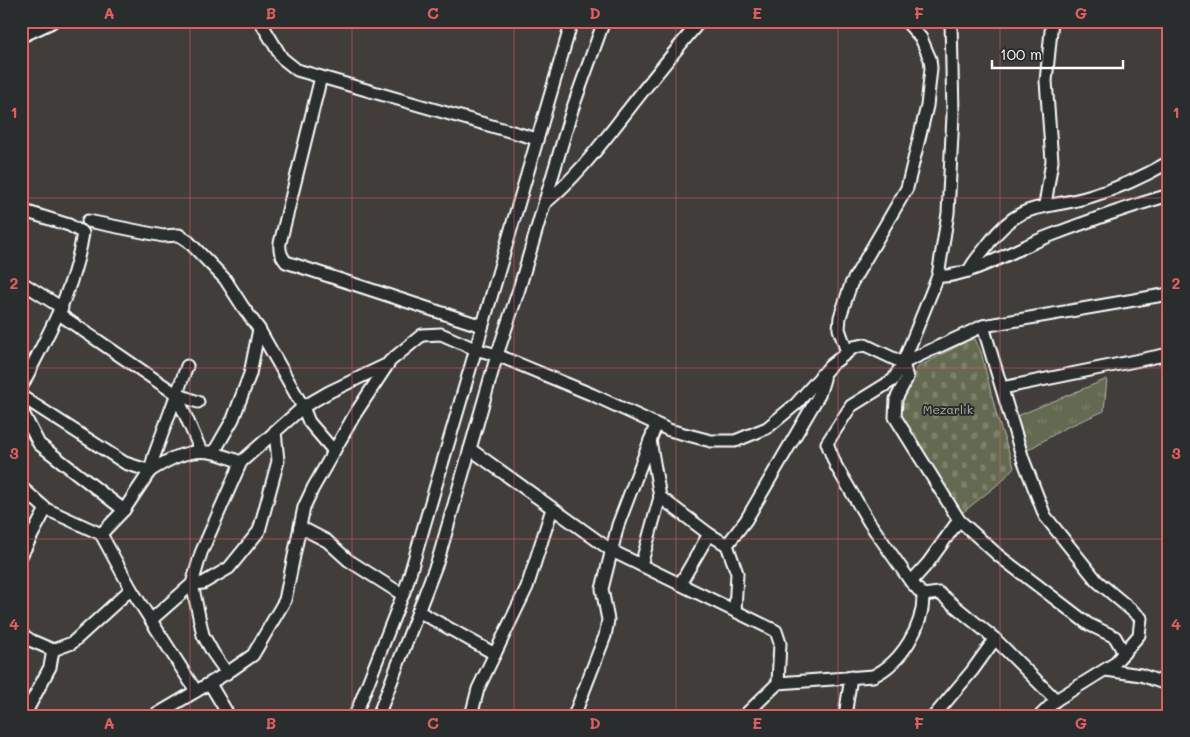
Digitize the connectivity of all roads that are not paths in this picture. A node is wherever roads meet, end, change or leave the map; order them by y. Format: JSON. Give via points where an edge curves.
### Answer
{"nodes":[{"id":1,"x":51,"y":21,"type":"edge"},
{"id":2,"x":260,"y":21,"type":"edge"},
{"id":3,"x":572,"y":21,"type":"edge"},
{"id":4,"x":604,"y":21,"type":"edge"},
{"id":5,"x":700,"y":21,"type":"edge"},
{"id":6,"x":951,"y":21,"type":"edge"},
{"id":7,"x":1052,"y":21,"type":"edge"},
{"id":8,"x":910,"y":23,"type":"edge"},
{"id":9,"x":21,"y":36,"type":"edge"},
{"id":10,"x":321,"y":77,"type":"junction"},
{"id":11,"x":537,"y":139,"type":"junction"},
{"id":12,"x":1169,"y":162,"type":"edge"},
{"id":13,"x":1169,"y":195,"type":"edge"},
{"id":14,"x":544,"y":204,"type":"junction"},
{"id":15,"x":1045,"y":205,"type":"junction"},
{"id":16,"x":21,"y":210,"type":"edge"},
{"id":17,"x":88,"y":221,"type":"dead end"},
{"id":18,"x":969,"y":271,"type":"junction"},
{"id":19,"x":938,"y":276,"type":"junction"},
{"id":20,"x":21,"y":282,"type":"edge"},
{"id":21,"x":1169,"y":294,"type":"edge"},
{"id":22,"x":60,"y":311,"type":"junction"},
{"id":23,"x":482,"y":326,"type":"junction"},
{"id":24,"x":983,"y":326,"type":"junction"},
{"id":25,"x":259,"y":329,"type":"junction"},
{"id":26,"x":475,"y":349,"type":"junction"},
{"id":27,"x":847,"y":352,"type":"junction"},
{"id":28,"x":1169,"y":354,"type":"edge"},
{"id":29,"x":497,"y":355,"type":"junction"},
{"id":30,"x":388,"y":363,"type":"junction"},
{"id":31,"x":903,"y":363,"type":"junction"},
{"id":32,"x":187,"y":366,"type":"dead end"},
{"id":33,"x":821,"y":375,"type":"junction"},
{"id":34,"x":21,"y":388,"type":"edge"},
{"id":35,"x":1002,"y":388,"type":"junction"},
{"id":36,"x":176,"y":394,"type":"junction"},
{"id":37,"x":21,"y":396,"type":"edge"},
{"id":38,"x":198,"y":402,"type":"dead end"},
{"id":39,"x":302,"y":407,"type":"junction"},
{"id":40,"x":21,"y":409,"type":"edge"},
{"id":41,"x":656,"y":425,"type":"junction"},
{"id":42,"x":275,"y":431,"type":"junction"},
{"id":43,"x":650,"y":440,"type":"junction"},
{"id":44,"x":470,"y":449,"type":"junction"},
{"id":45,"x":334,"y":450,"type":"junction"},
{"id":46,"x":201,"y":451,"type":"junction"},
{"id":47,"x":214,"y":452,"type":"junction"},
{"id":48,"x":241,"y":462,"type":"junction"},
{"id":49,"x":150,"y":471,"type":"junction"},
{"id":50,"x":21,"y":487,"type":"edge"},
{"id":51,"x":660,"y":497,"type":"junction"},
{"id":52,"x":46,"y":509,"type":"junction"},
{"id":53,"x":124,"y":510,"type":"junction"},
{"id":54,"x":552,"y":510,"type":"junction"},
{"id":55,"x":959,"y":520,"type":"junction"},
{"id":56,"x":300,"y":527,"type":"junction"},
{"id":57,"x":101,"y":534,"type":"junction"},
{"id":58,"x":709,"y":534,"type":"junction"},
{"id":59,"x":727,"y":544,"type":"junction"},
{"id":60,"x":612,"y":551,"type":"junction"},
{"id":61,"x":21,"y":556,"type":"edge"},
{"id":62,"x":641,"y":565,"type":"junction"},
{"id":63,"x":911,"y":582,"type":"junction"},
{"id":64,"x":192,"y":584,"type":"junction"},
{"id":65,"x":680,"y":584,"type":"junction"},
{"id":66,"x":131,"y":589,"type":"junction"},
{"id":67,"x":403,"y":595,"type":"junction"},
{"id":68,"x":923,"y":595,"type":"junction"},
{"id":69,"x":735,"y":611,"type":"junction"},
{"id":70,"x":418,"y":612,"type":"junction"},
{"id":71,"x":151,"y":620,"type":"junction"},
{"id":72,"x":21,"y":634,"type":"edge"},
{"id":73,"x":995,"y":639,"type":"junction"},
{"id":74,"x":53,"y":650,"type":"junction"},
{"id":75,"x":1124,"y":653,"type":"junction"},
{"id":76,"x":495,"y":654,"type":"junction"},
{"id":77,"x":1106,"y":670,"type":"junction"},
{"id":78,"x":227,"y":673,"type":"junction"},
{"id":79,"x":851,"y":677,"type":"junction"},
{"id":80,"x":778,"y":683,"type":"junction"},
{"id":81,"x":210,"y":684,"type":"junction"},
{"id":82,"x":1169,"y":685,"type":"edge"},
{"id":83,"x":196,"y":692,"type":"junction"},
{"id":84,"x":1056,"y":700,"type":"junction"},
{"id":85,"x":24,"y":716,"type":"edge"},
{"id":86,"x":154,"y":716,"type":"edge"},
{"id":87,"x":229,"y":716,"type":"edge"},
{"id":88,"x":355,"y":716,"type":"edge"},
{"id":89,"x":378,"y":716,"type":"edge"},
{"id":90,"x":471,"y":716,"type":"edge"},
{"id":91,"x":574,"y":716,"type":"edge"},
{"id":92,"x":744,"y":716,"type":"edge"},
{"id":93,"x":845,"y":716,"type":"edge"},
{"id":94,"x":934,"y":716,"type":"edge"},
{"id":95,"x":1040,"y":716,"type":"edge"}],
"edges":[{"from":1,"to":9,"type":"main road"},
{"from":2,"to":10,"type":"street","via":[[282,58],[297,70]]},
{"from":3,"to":11,"type":"street"},
{"from":4,"to":14,"type":"street","via":[[572,110]]},
{"from":5,"to":14,"type":"street","via":[[590,158],[566,186]]},
{"from":6,"to":19,"type":"street","via":[[953,116],[948,213]]},
{"from":7,"to":15,"type":"street","via":[[1046,81],[1052,161]]},
{"from":8,"to":27,"type":"street","via":[[930,59],[927,106],[907,188],[851,284],[839,323]]},
{"from":10,"to":11,"type":"street"},
{"from":10,"to":23,"type":"street","via":[[280,243],[283,258],[286,262]]},
{"from":11,"to":23,"type":"street"},
{"from":12,"to":15,"type":"street","via":[[1105,192],[1063,204]]},
{"from":13,"to":18,"type":"street","via":[[1047,236]]},
{"from":14,"to":29,"type":"street"},
{"from":15,"to":18,"type":"street","via":[[1028,210],[1006,223]]},
{"from":16,"to":22,"type":"street","via":[[69,225],[83,233],[79,259]]},
{"from":17,"to":25,"type":"street","via":[[163,236],[179,235],[226,279]]},
{"from":18,"to":19,"type":"street","via":[[948,277]]},
{"from":19,"to":31,"type":"street"},
{"from":20,"to":22,"type":"street"},
{"from":21,"to":24,"type":"street"},
{"from":22,"to":34,"type":"street"},
{"from":22,"to":36,"type":"street"},
{"from":23,"to":26,"type":"street"},
{"from":24,"to":31,"type":"street"},
{"from":24,"to":35,"type":"street"},
{"from":25,"to":39,"type":"street"},
{"from":25,"to":47,"type":"street","via":[[250,374],[233,419]]},
{"from":26,"to":29,"type":"street"},
{"from":26,"to":30,"type":"street","via":[[441,334],[422,335]]},
{"from":26,"to":67,"type":"street"},
{"from":27,"to":31,"type":"street","via":[[865,345]]},
{"from":27,"to":33,"type":"street"},
{"from":28,"to":35,"type":"street"},
{"from":29,"to":41,"type":"street"},
{"from":29,"to":44,"type":"street"},
{"from":30,"to":39,"type":"street"},
{"from":30,"to":45,"type":"street"},
{"from":31,"to":55,"type":"street","via":[[907,378],[896,399],[895,417]]},
{"from":31,"to":63,"type":"street","via":[[892,380],[851,406],[827,443],[836,466],[869,522]]},
{"from":32,"to":36,"type":"street"},
{"from":33,"to":41,"type":"street","via":[[796,404],[767,428],[735,440],[712,442]]},
{"from":33,"to":59,"type":"street","via":[[824,378],[819,395],[746,520]]},
{"from":35,"to":75,"type":"street","via":[[1023,459],[1045,516],[1098,581],[1140,618],[1139,635]]},
{"from":36,"to":38,"type":"street"},
{"from":36,"to":46,"type":"street"},
{"from":36,"to":49,"type":"street"},
{"from":37,"to":49,"type":"street","via":[[125,463]]},
{"from":39,"to":42,"type":"street"},
{"from":39,"to":45,"type":"street","via":[[309,422]]},
{"from":40,"to":53,"type":"street","via":[[39,444],[72,462]]},
{"from":41,"to":43,"type":"street"},
{"from":42,"to":48,"type":"street"},
{"from":42,"to":64,"type":"street","via":[[278,461],[258,531],[230,568],[203,583]]},
{"from":43,"to":51,"type":"street"},
{"from":43,"to":60,"type":"street","via":[[618,525]]},
{"from":44,"to":54,"type":"street"},
{"from":44,"to":70,"type":"street","via":[[438,560]]},
{"from":45,"to":56,"type":"street","via":[[304,507]]},
{"from":46,"to":47,"type":"street"},
{"from":46,"to":49,"type":"street","via":[[168,460]]},
{"from":47,"to":48,"type":"street"},
{"from":48,"to":64,"type":"street","via":[[201,552]]},
{"from":49,"to":53,"type":"street"},
{"from":50,"to":52,"type":"street"},
{"from":51,"to":58,"type":"street"},
{"from":51,"to":62,"type":"street"},
{"from":52,"to":57,"type":"street"},
{"from":52,"to":61,"type":"street"},
{"from":53,"to":57,"type":"street"},
{"from":54,"to":60,"type":"street"},
{"from":54,"to":76,"type":"street","via":[[527,587]]},
{"from":55,"to":63,"type":"street"},
{"from":55,"to":75,"type":"street","via":[[999,556],[1088,624],[1115,637]]},
{"from":56,"to":67,"type":"street","via":[[327,541],[348,560]]},
{"from":56,"to":78,"type":"street","via":[[285,600],[253,655]]},
{"from":57,"to":66,"type":"street"},
{"from":58,"to":59,"type":"street"},
{"from":58,"to":65,"type":"street"},
{"from":59,"to":69,"type":"street","via":[[737,573]]},
{"from":60,"to":62,"type":"street"},
{"from":60,"to":91,"type":"street","via":[[602,589],[608,620],[605,636]]},
{"from":62,"to":65,"type":"street"},
{"from":63,"to":68,"type":"street"},
{"from":64,"to":71,"type":"street"},
{"from":64,"to":78,"type":"street","via":[[203,635]]},
{"from":65,"to":69,"type":"street"},
{"from":66,"to":71,"type":"street"},
{"from":66,"to":74,"type":"street","via":[[72,642]]},
{"from":67,"to":88,"type":"street"},
{"from":68,"to":73,"type":"street","via":[[939,593]]},
{"from":68,"to":79,"type":"street","via":[[917,628],[898,657],[873,676]]},
{"from":69,"to":80,"type":"street","via":[[776,631],[780,643]]},
{"from":70,"to":76,"type":"street"},
{"from":70,"to":89,"type":"street"},
{"from":71,"to":83,"type":"street"},
{"from":72,"to":74,"type":"street"},
{"from":73,"to":84,"type":"street"},
{"from":73,"to":94,"type":"street"},
{"from":74,"to":85,"type":"street","via":[[50,667]]},
{"from":75,"to":77,"type":"street"},
{"from":76,"to":90,"type":"street","via":[[478,689]]},
{"from":77,"to":82,"type":"street","via":[[1141,675]]},
{"from":77,"to":84,"type":"street"},
{"from":78,"to":81,"type":"street"},
{"from":79,"to":80,"type":"street"},
{"from":79,"to":93,"type":"street"},
{"from":80,"to":92,"type":"street"},
{"from":81,"to":83,"type":"street"},
{"from":81,"to":87,"type":"street"},
{"from":83,"to":86,"type":"street"},
{"from":84,"to":95,"type":"street"}]}
